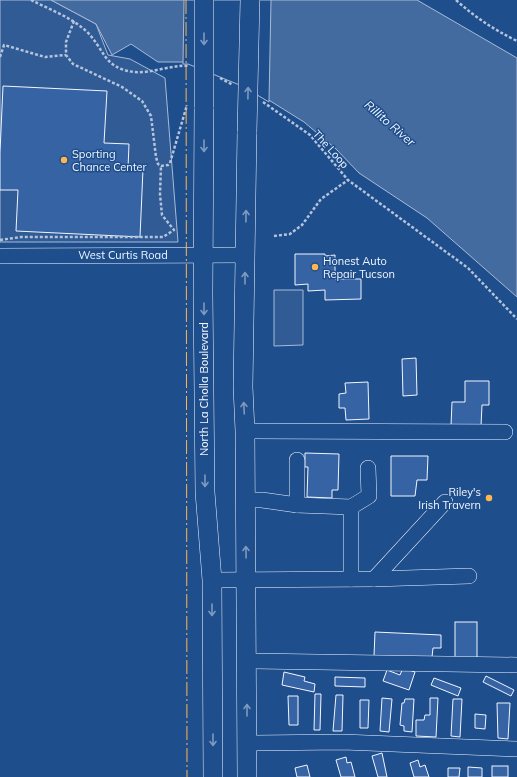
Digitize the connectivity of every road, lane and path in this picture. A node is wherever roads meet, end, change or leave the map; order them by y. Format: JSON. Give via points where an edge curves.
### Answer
{"nodes":[{"id":1,"x":31,"y":0,"type":"edge"},
{"id":2,"x":204,"y":0,"type":"edge"},
{"id":3,"x":250,"y":0,"type":"edge"},
{"id":4,"x":456,"y":0,"type":"edge"},
{"id":5,"x":74,"y":21,"type":"junction"},
{"id":6,"x":517,"y":41,"type":"edge"},
{"id":7,"x":66,"y":55,"type":"junction"},
{"id":8,"x":0,"y":57,"type":"edge"},
{"id":9,"x":192,"y":66,"type":"dead end"},
{"id":10,"x":216,"y":76,"type":"dead end"},
{"id":11,"x":235,"y":86,"type":"dead end"},
{"id":12,"x":261,"y":100,"type":"dead end"},
{"id":13,"x":197,"y":103,"type":"junction"},
{"id":14,"x":161,"y":166,"type":"junction"},
{"id":15,"x":348,"y":180,"type":"junction"},
{"id":16,"x":274,"y":236,"type":"dead end"},
{"id":17,"x":0,"y":240,"type":"edge"},
{"id":18,"x":246,"y":255,"type":"junction"},
{"id":19,"x":0,"y":256,"type":"edge"},
{"id":20,"x":204,"y":256,"type":"junction"},
{"id":21,"x":517,"y":319,"type":"edge"},
{"id":22,"x":245,"y":431,"type":"junction"},
{"id":23,"x":505,"y":432,"type":"dead end"},
{"id":24,"x":297,"y":460,"type":"dead end"},
{"id":25,"x":368,"y":468,"type":"dead end"},
{"id":26,"x":246,"y":500,"type":"junction"},
{"id":27,"x":445,"y":502,"type":"dead end"},
{"id":28,"x":298,"y":506,"type":"junction"},
{"id":29,"x":351,"y":507,"type":"junction"},
{"id":30,"x":469,"y":576,"type":"dead end"},
{"id":31,"x":351,"y":579,"type":"junction"},
{"id":32,"x":374,"y":579,"type":"junction"},
{"id":33,"x":212,"y":580,"type":"junction"},
{"id":34,"x":246,"y":580,"type":"junction"},
{"id":35,"x":247,"y":661,"type":"junction"},
{"id":36,"x":517,"y":665,"type":"edge"},
{"id":37,"x":247,"y":743,"type":"junction"},
{"id":38,"x":517,"y":749,"type":"edge"},
{"id":39,"x":213,"y":777,"type":"edge"},
{"id":40,"x":247,"y":777,"type":"edge"}],
"edges":[{"from":1,"to":5,"type":"path"},
{"from":2,"to":13,"type":"main road","name":"North La Cholla Boulevard","one_way":true,"bridge":true},
{"from":18,"to":3,"type":"main road","one_way":true,"bridge":true},
{"from":4,"to":6,"type":"path","via":[[490,27]]},
{"from":5,"to":7,"type":"path","via":[[66,42]]},
{"from":5,"to":9,"type":"path","via":[[96,42],[104,57],[118,68],[136,72]]},
{"from":7,"to":8,"type":"path","via":[[45,57],[4,45]]},
{"from":7,"to":14,"type":"path","via":[[73,64],[122,87],[142,101],[151,116],[156,157]]},
{"from":10,"to":11,"type":"path"},
{"from":12,"to":15,"type":"path","name":"The Loop","via":[[310,135]]},
{"from":13,"to":14,"type":"path","via":[[170,163]]},
{"from":13,"to":20,"type":"main road","name":"North La Cholla Boulevard","one_way":true},
{"from":14,"to":17,"type":"path","via":[[162,215],[174,230],[163,238]]},
{"from":15,"to":16,"type":"path","via":[[321,199],[302,225],[290,234]]},
{"from":15,"to":21,"type":"path","name":"The Loop","via":[[468,268]]},
{"from":18,"to":20,"type":"street","name":"West Curtis Road"},
{"from":22,"to":18,"type":"main road","one_way":true,"via":[[243,387]]},
{"from":19,"to":20,"type":"street","name":"West Curtis Road"},
{"from":20,"to":33,"type":"main road","name":"North La Cholla Boulevard","one_way":true,"via":[[205,492]]},
{"from":22,"to":23,"type":"street"},
{"from":22,"to":26,"type":"main road"},
{"from":24,"to":28,"type":"street"},
{"from":25,"to":29,"type":"street","via":[[369,496]]},
{"from":26,"to":28,"type":"street","via":[[267,500]]},
{"from":34,"to":26,"type":"main road","one_way":true},
{"from":27,"to":32,"type":"street"},
{"from":28,"to":29,"type":"street"},
{"from":29,"to":31,"type":"street"},
{"from":30,"to":32,"type":"street"},
{"from":31,"to":32,"type":"street"},
{"from":31,"to":34,"type":"street"},
{"from":33,"to":34,"type":"street"},
{"from":33,"to":39,"type":"main road","name":"North La Cholla Boulevard","one_way":true},
{"from":34,"to":35,"type":"main road"},
{"from":35,"to":36,"type":"street"},
{"from":37,"to":35,"type":"main road","one_way":true},
{"from":37,"to":38,"type":"street","via":[[343,742]]},
{"from":37,"to":40,"type":"main road"}]}
